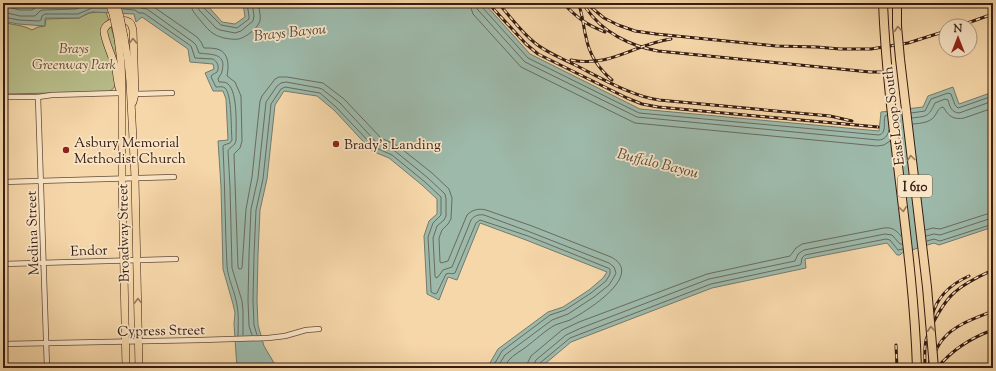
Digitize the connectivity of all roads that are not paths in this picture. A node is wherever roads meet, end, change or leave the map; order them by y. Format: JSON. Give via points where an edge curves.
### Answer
{"nodes":[{"id":1,"x":109,"y":3,"type":"edge"},
{"id":2,"x":116,"y":3,"type":"edge"},
{"id":3,"x":883,"y":3,"type":"edge"},
{"id":4,"x":897,"y":3,"type":"edge"},
{"id":5,"x":121,"y":38,"type":"junction"},
{"id":6,"x":118,"y":93,"type":"junction"},
{"id":7,"x":172,"y":93,"type":"dead end"},
{"id":8,"x":135,"y":94,"type":"junction"},
{"id":9,"x":3,"y":97,"type":"edge"},
{"id":10,"x":38,"y":97,"type":"junction"},
{"id":11,"x":131,"y":105,"type":"junction"},
{"id":12,"x":123,"y":117,"type":"junction"},
{"id":13,"x":174,"y":177,"type":"dead end"},
{"id":14,"x":135,"y":178,"type":"junction"},
{"id":15,"x":122,"y":179,"type":"junction"},
{"id":16,"x":41,"y":181,"type":"junction"},
{"id":17,"x":3,"y":182,"type":"edge"},
{"id":18,"x":176,"y":259,"type":"dead end"},
{"id":19,"x":124,"y":260,"type":"junction"},
{"id":20,"x":137,"y":260,"type":"junction"},
{"id":21,"x":44,"y":263,"type":"junction"},
{"id":22,"x":3,"y":264,"type":"edge"},
{"id":23,"x":319,"y":329,"type":"dead end"},
{"id":24,"x":139,"y":341,"type":"junction"},
{"id":25,"x":126,"y":342,"type":"junction"},
{"id":26,"x":46,"y":343,"type":"junction"},
{"id":27,"x":3,"y":344,"type":"edge"},
{"id":28,"x":47,"y":368,"type":"edge"},
{"id":29,"x":126,"y":368,"type":"edge"},
{"id":30,"x":139,"y":368,"type":"edge"},
{"id":31,"x":917,"y":368,"type":"edge"},
{"id":32,"x":934,"y":368,"type":"edge"}],
"edges":[{"from":1,"to":5,"type":"main road","name":"Broadway Street","bridge":true},
{"from":2,"to":5,"type":"main road","name":"Broadway Street","bridge":true},
{"from":3,"to":31,"type":"highway","name":"East Loop South","number":"I 610","one_way":true,"bridge":true,"via":[[886,59],[910,270]]},
{"from":32,"to":4,"type":"highway","name":"East Loop South","number":"I 610","one_way":true,"bridge":true,"via":[[900,59]]},
{"from":5,"to":11,"type":"main road","name":"Broadway Street","via":[[128,61]]},
{"from":5,"to":12,"type":"main road","name":"Broadway Street"},
{"from":8,"to":6,"type":"main road","one_way":true,"via":[[133,30],[132,25],[124,21],[110,24],[104,30],[115,66]]},
{"from":6,"to":10,"type":"street"},
{"from":6,"to":12,"type":"main road"},
{"from":7,"to":8,"type":"street"},
{"from":8,"to":11,"type":"main road"},
{"from":9,"to":10,"type":"street"},
{"from":10,"to":16,"type":"street","name":"Medina Street"},
{"from":11,"to":14,"type":"main road","name":"Broadway Street"},
{"from":12,"to":15,"type":"main road","name":"Broadway Street"},
{"from":13,"to":14,"type":"street"},
{"from":14,"to":15,"type":"street"},
{"from":14,"to":20,"type":"main road","name":"Broadway Street"},
{"from":15,"to":16,"type":"street"},
{"from":15,"to":19,"type":"main road","name":"Broadway Street"},
{"from":16,"to":17,"type":"street"},
{"from":16,"to":21,"type":"street","name":"Medina Street"},
{"from":18,"to":20,"type":"street","name":"Endor"},
{"from":19,"to":20,"type":"street","name":"Endor"},
{"from":19,"to":21,"type":"street","name":"Endor"},
{"from":19,"to":25,"type":"main road","name":"Broadway Street"},
{"from":24,"to":20,"type":"main road","name":"Broadway Street","one_way":true},
{"from":21,"to":22,"type":"street","name":"Endor"},
{"from":21,"to":26,"type":"street","name":"Medina Street"},
{"from":23,"to":24,"type":"street","name":"Cypress Street","via":[[268,338]]},
{"from":24,"to":25,"type":"street","name":"Cypress Street"},
{"from":24,"to":30,"type":"main road","name":"Broadway Street"},
{"from":25,"to":26,"type":"street","name":"Cypress Street"},
{"from":25,"to":29,"type":"main road","name":"Broadway Street"},
{"from":26,"to":27,"type":"street","name":"Cypress Street"},
{"from":26,"to":28,"type":"street","name":"Medina Street"}]}
